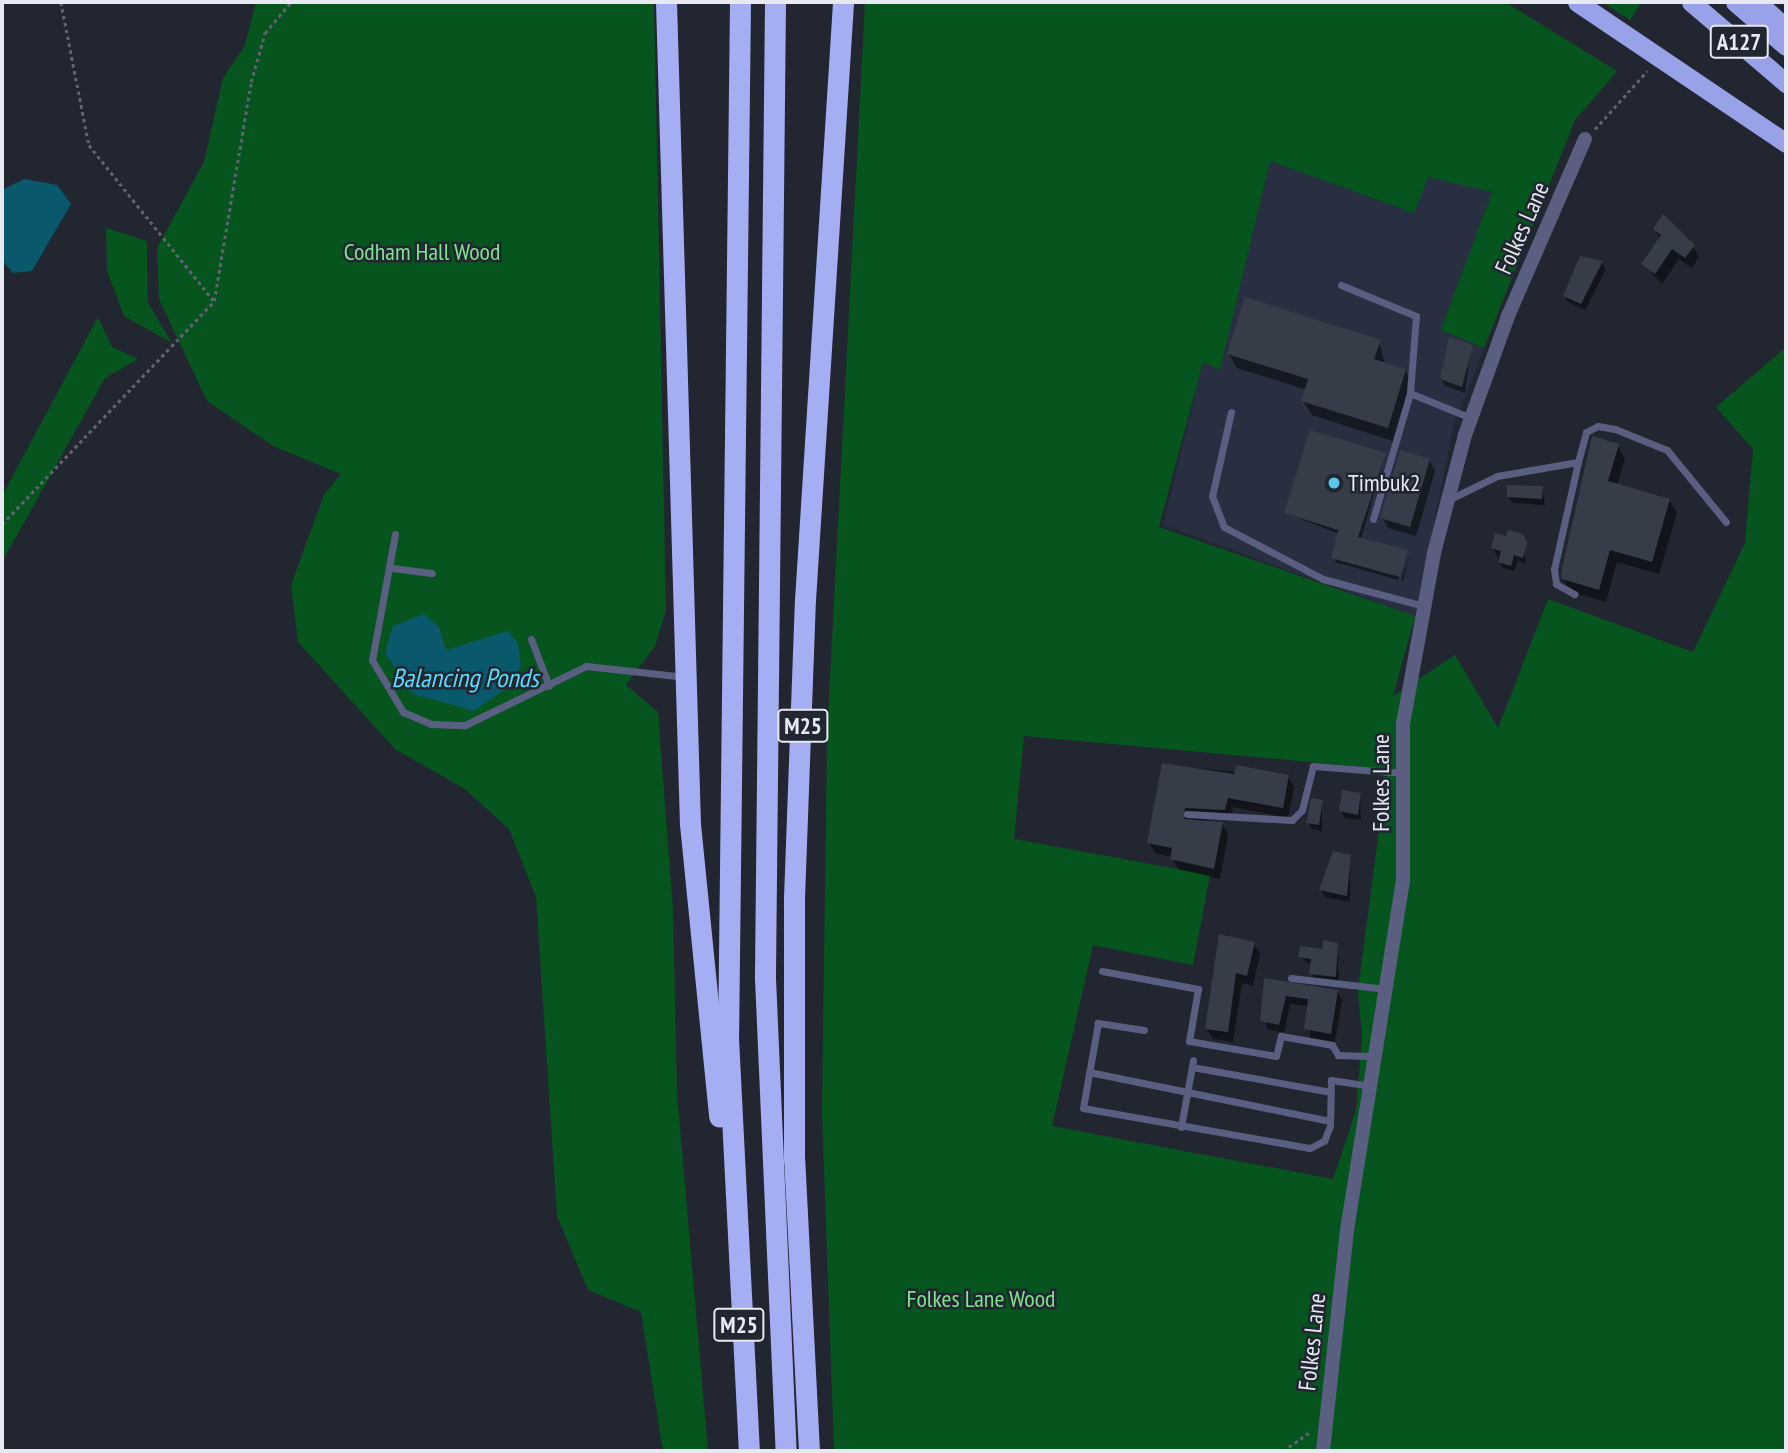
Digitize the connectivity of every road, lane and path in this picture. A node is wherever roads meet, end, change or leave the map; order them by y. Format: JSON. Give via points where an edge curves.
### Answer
{"nodes":[{"id":1,"x":61,"y":2,"type":"edge"},
{"id":2,"x":291,"y":2,"type":"edge"},
{"id":3,"x":666,"y":2,"type":"edge"},
{"id":4,"x":740,"y":2,"type":"edge"},
{"id":5,"x":775,"y":2,"type":"edge"},
{"id":6,"x":843,"y":2,"type":"edge"},
{"id":7,"x":1577,"y":2,"type":"edge"},
{"id":8,"x":1691,"y":2,"type":"edge"},
{"id":9,"x":1735,"y":2,"type":"edge"},
{"id":10,"x":1757,"y":2,"type":"edge"},
{"id":11,"x":1786,"y":28,"type":"edge"},
{"id":12,"x":1786,"y":46,"type":"edge"},
{"id":13,"x":1651,"y":66,"type":"dead end"},
{"id":14,"x":1786,"y":83,"type":"edge"},
{"id":15,"x":1585,"y":139,"type":"joint"},
{"id":16,"x":1786,"y":143,"type":"edge"},
{"id":17,"x":1341,"y":285,"type":"dead end"},
{"id":18,"x":214,"y":301,"type":"junction"},
{"id":19,"x":1410,"y":393,"type":"junction"},
{"id":20,"x":1231,"y":412,"type":"dead end"},
{"id":21,"x":1471,"y":418,"type":"junction"},
{"id":22,"x":1578,"y":462,"type":"junction"},
{"id":23,"x":1447,"y":501,"type":"junction"},
{"id":24,"x":1373,"y":519,"type":"dead end"},
{"id":25,"x":1726,"y":522,"type":"dead end"},
{"id":26,"x":2,"y":524,"type":"edge"},
{"id":27,"x":395,"y":534,"type":"dead end"},
{"id":28,"x":392,"y":568,"type":"junction"},
{"id":29,"x":432,"y":573,"type":"dead end"},
{"id":30,"x":1574,"y":594,"type":"dead end"},
{"id":31,"x":1424,"y":606,"type":"junction"},
{"id":32,"x":531,"y":639,"type":"dead end"},
{"id":33,"x":686,"y":677,"type":"junction"},
{"id":34,"x":549,"y":686,"type":"junction"},
{"id":35,"x":1403,"y":773,"type":"junction"},
{"id":36,"x":1186,"y":814,"type":"dead end"},
{"id":37,"x":1102,"y":971,"type":"dead end"},
{"id":38,"x":1291,"y":978,"type":"dead end"},
{"id":39,"x":1386,"y":989,"type":"junction"},
{"id":40,"x":1143,"y":1030,"type":"dead end"},
{"id":41,"x":1376,"y":1056,"type":"junction"},
{"id":42,"x":1089,"y":1072,"type":"junction"},
{"id":43,"x":1371,"y":1087,"type":"junction"},
{"id":44,"x":1187,"y":1092,"type":"junction"},
{"id":45,"x":1331,"y":1092,"type":"junction"},
{"id":46,"x":1331,"y":1121,"type":"junction"},
{"id":47,"x":1181,"y":1127,"type":"junction"},
{"id":48,"x":732,"y":1199,"type":"junction"},
{"id":49,"x":1326,"y":1421,"type":"junction"},
{"id":50,"x":749,"y":1451,"type":"edge"},
{"id":51,"x":786,"y":1451,"type":"edge"},
{"id":52,"x":809,"y":1451,"type":"edge"},
{"id":53,"x":1283,"y":1451,"type":"edge"},
{"id":54,"x":1323,"y":1451,"type":"edge"}],
"edges":[{"from":1,"to":18,"type":"path","via":[[89,145]]},
{"from":2,"to":18,"type":"path","via":[[265,33],[251,82]]},
{"from":3,"to":33,"type":"highway","number":"M25"},
{"from":4,"to":48,"type":"highway","number":"M25","via":[[728,829]]},
{"from":5,"to":51,"type":"highway","number":"M25","via":[[765,966],[769,1168]]},
{"from":6,"to":52,"type":"highway","number":"M25","via":[[805,600],[794,898],[794,1159]]},
{"from":7,"to":16,"type":"highway"},
{"from":8,"to":14,"type":"highway","number":"A127"},
{"from":9,"to":12,"type":"highway","number":"A127"},
{"from":10,"to":11,"type":"highway"},
{"from":13,"to":15,"type":"path"},
{"from":15,"to":21,"type":"street","name":"Folkes Lane"},
{"from":17,"to":19,"type":"lane","via":[[1416,316]]},
{"from":18,"to":26,"type":"path"},
{"from":19,"to":21,"type":"lane"},
{"from":19,"to":24,"type":"lane"},
{"from":20,"to":31,"type":"lane","via":[[1212,496],[1224,527],[1323,579]]},
{"from":21,"to":23,"type":"street","name":"Folkes Lane"},
{"from":22,"to":23,"type":"lane","via":[[1497,476]]},
{"from":22,"to":25,"type":"lane","via":[[1586,432],[1598,426],[1667,450]]},
{"from":22,"to":30,"type":"lane","via":[[1553,569],[1556,584]]},
{"from":23,"to":31,"type":"street","name":"Folkes Lane"},
{"from":27,"to":28,"type":"lane"},
{"from":28,"to":29,"type":"lane"},
{"from":28,"to":34,"type":"lane","via":[[372,660],[403,712],[431,724],[465,725]]},
{"from":31,"to":35,"type":"street","name":"Folkes Lane","via":[[1404,724]]},
{"from":32,"to":34,"type":"lane"},
{"from":33,"to":34,"type":"lane","via":[[586,666]]},
{"from":33,"to":48,"type":"highway","number":"M25","via":[[705,1014]]},
{"from":35,"to":36,"type":"lane","via":[[1313,766],[1301,810],[1292,820]]},
{"from":35,"to":39,"type":"street","name":"Folkes Lane","via":[[1403,882]]},
{"from":37,"to":41,"type":"lane","via":[[1198,989],[1189,1041],[1276,1056],[1281,1036],[1332,1045],[1338,1055]]},
{"from":38,"to":39,"type":"lane"},
{"from":39,"to":41,"type":"street","name":"Folkes Lane"},
{"from":40,"to":42,"type":"lane","via":[[1098,1023]]},
{"from":41,"to":43,"type":"street","name":"Folkes Lane"},
{"from":42,"to":44,"type":"lane"},
{"from":42,"to":47,"type":"lane","via":[[1083,1108]]},
{"from":43,"to":45,"type":"lane","via":[[1331,1080]]},
{"from":43,"to":49,"type":"street","name":"Folkes Lane"},
{"from":44,"to":45,"type":"lane","via":[[1193,1063]]},
{"from":44,"to":46,"type":"lane"},
{"from":44,"to":47,"type":"lane"},
{"from":45,"to":46,"type":"lane"},
{"from":46,"to":47,"type":"lane","via":[[1324,1141],[1310,1148]]},
{"from":48,"to":50,"type":"highway","number":"M25"},
{"from":49,"to":53,"type":"path"},
{"from":49,"to":54,"type":"street","name":"Folkes Lane"}]}
